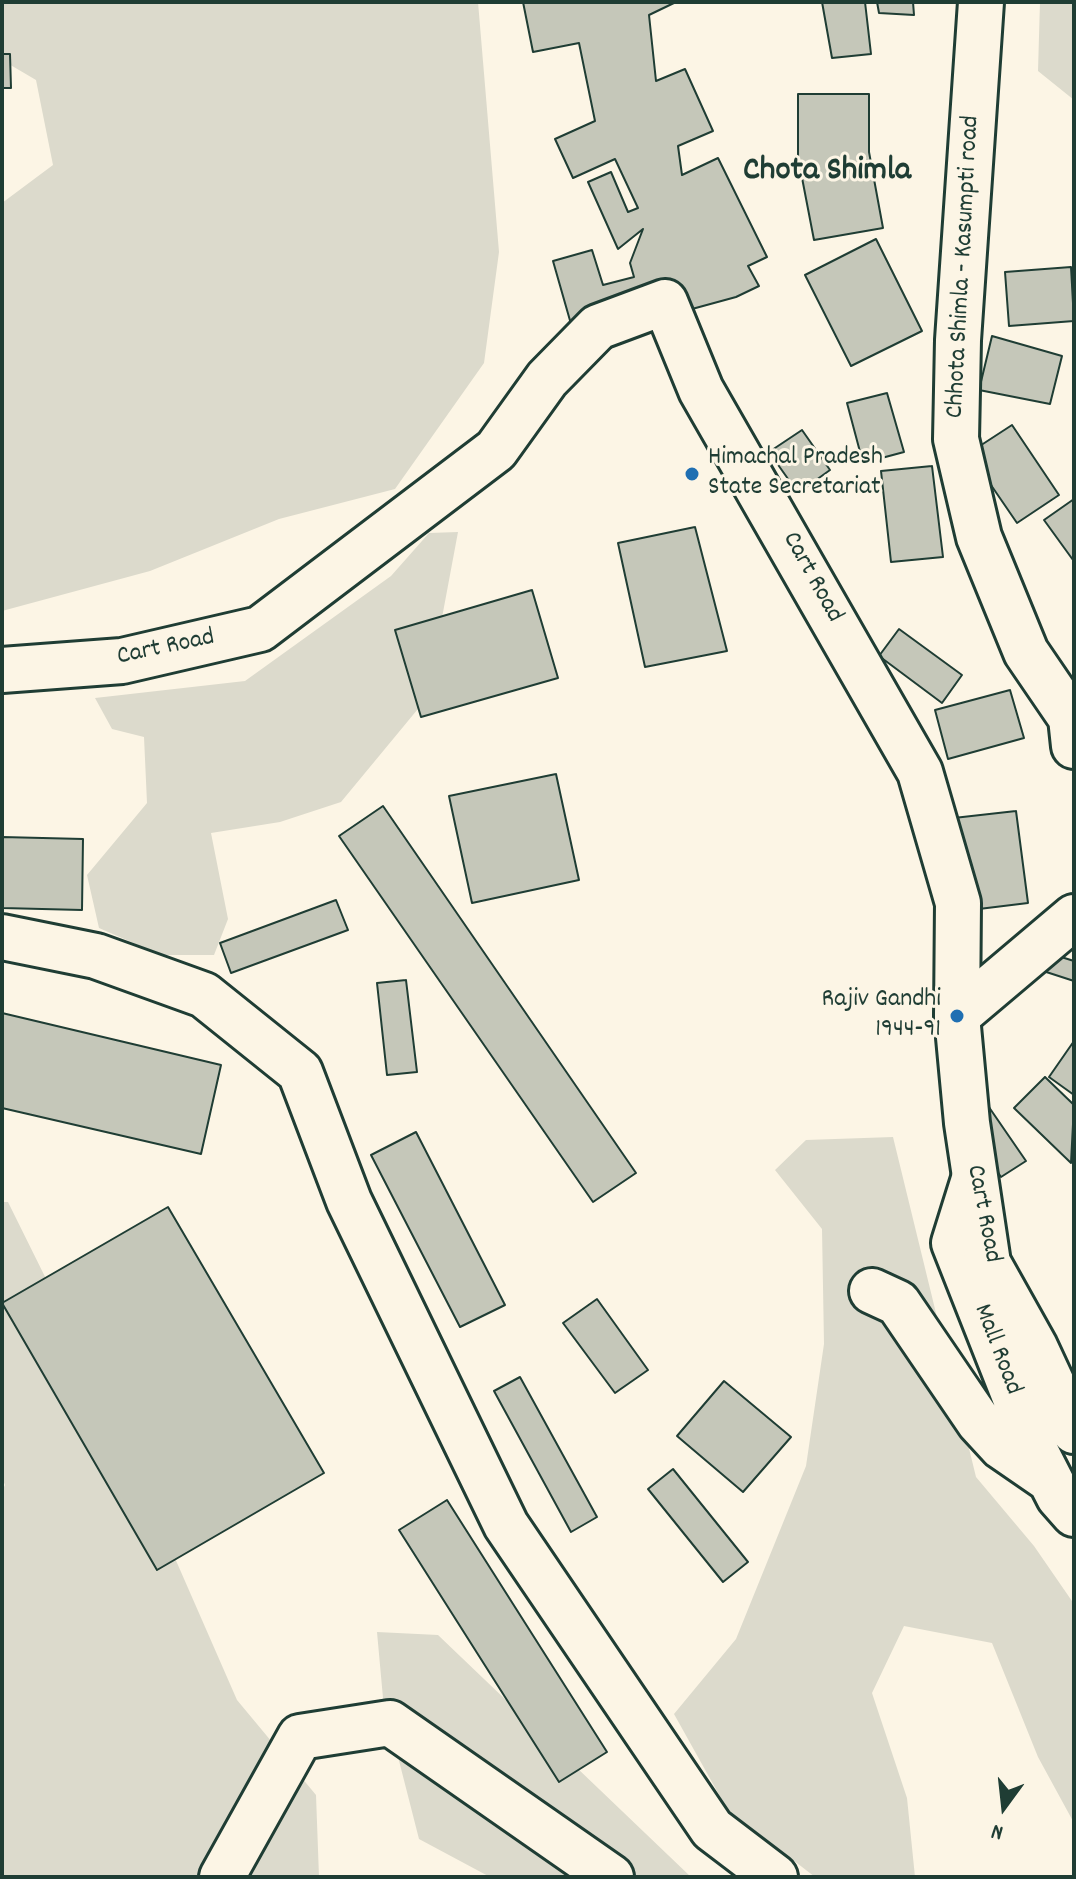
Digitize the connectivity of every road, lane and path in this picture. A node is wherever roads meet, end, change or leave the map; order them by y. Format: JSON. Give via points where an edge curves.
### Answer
{"nodes":[{"id":1,"x":981,"y":2,"type":"edge"},
{"id":2,"x":2,"y":670,"type":"edge"},
{"id":3,"x":1074,"y":746,"type":"edge"},
{"id":4,"x":1074,"y":917,"type":"edge"},
{"id":5,"x":2,"y":937,"type":"edge"},
{"id":6,"x":957,"y":1016,"type":"junction"},
{"id":7,"x":974,"y":1179,"type":"junction"},
{"id":8,"x":872,"y":1291,"type":"dead end"},
{"id":9,"x":1074,"y":1431,"type":"edge"},
{"id":10,"x":1062,"y":1496,"type":"edge"},
{"id":11,"x":222,"y":1877,"type":"edge"},
{"id":12,"x":611,"y":1877,"type":"edge"},
{"id":13,"x":775,"y":1877,"type":"edge"}],
"edges":[{"from":1,"to":3,"type":"street","name":"Chhota Shimla - Kasumpti road","via":[[956,439],[979,537],[1026,652],[1071,718]]},
{"from":2,"to":6,"type":"street","name":"Cart Road","via":[[122,661],[260,629],[496,450],[547,379],[598,327],[665,302],[701,390],[920,772],[958,903]]},
{"from":4,"to":6,"type":"street"},
{"from":5,"to":13,"type":"street","via":[[96,956],[204,995],[300,1072],[349,1201],[506,1525],[712,1829]]},
{"from":6,"to":7,"type":"street","name":"Cart Road"},
{"from":7,"to":9,"type":"street","name":"Cart Road","via":[[988,1263]]},
{"from":7,"to":10,"type":"street","name":"Mall Road","via":[[954,1243]]},
{"from":8,"to":10,"type":"street","via":[[898,1303],[979,1422]]},
{"from":11,"to":12,"type":"street","via":[[300,1737],[390,1723]]}]}
